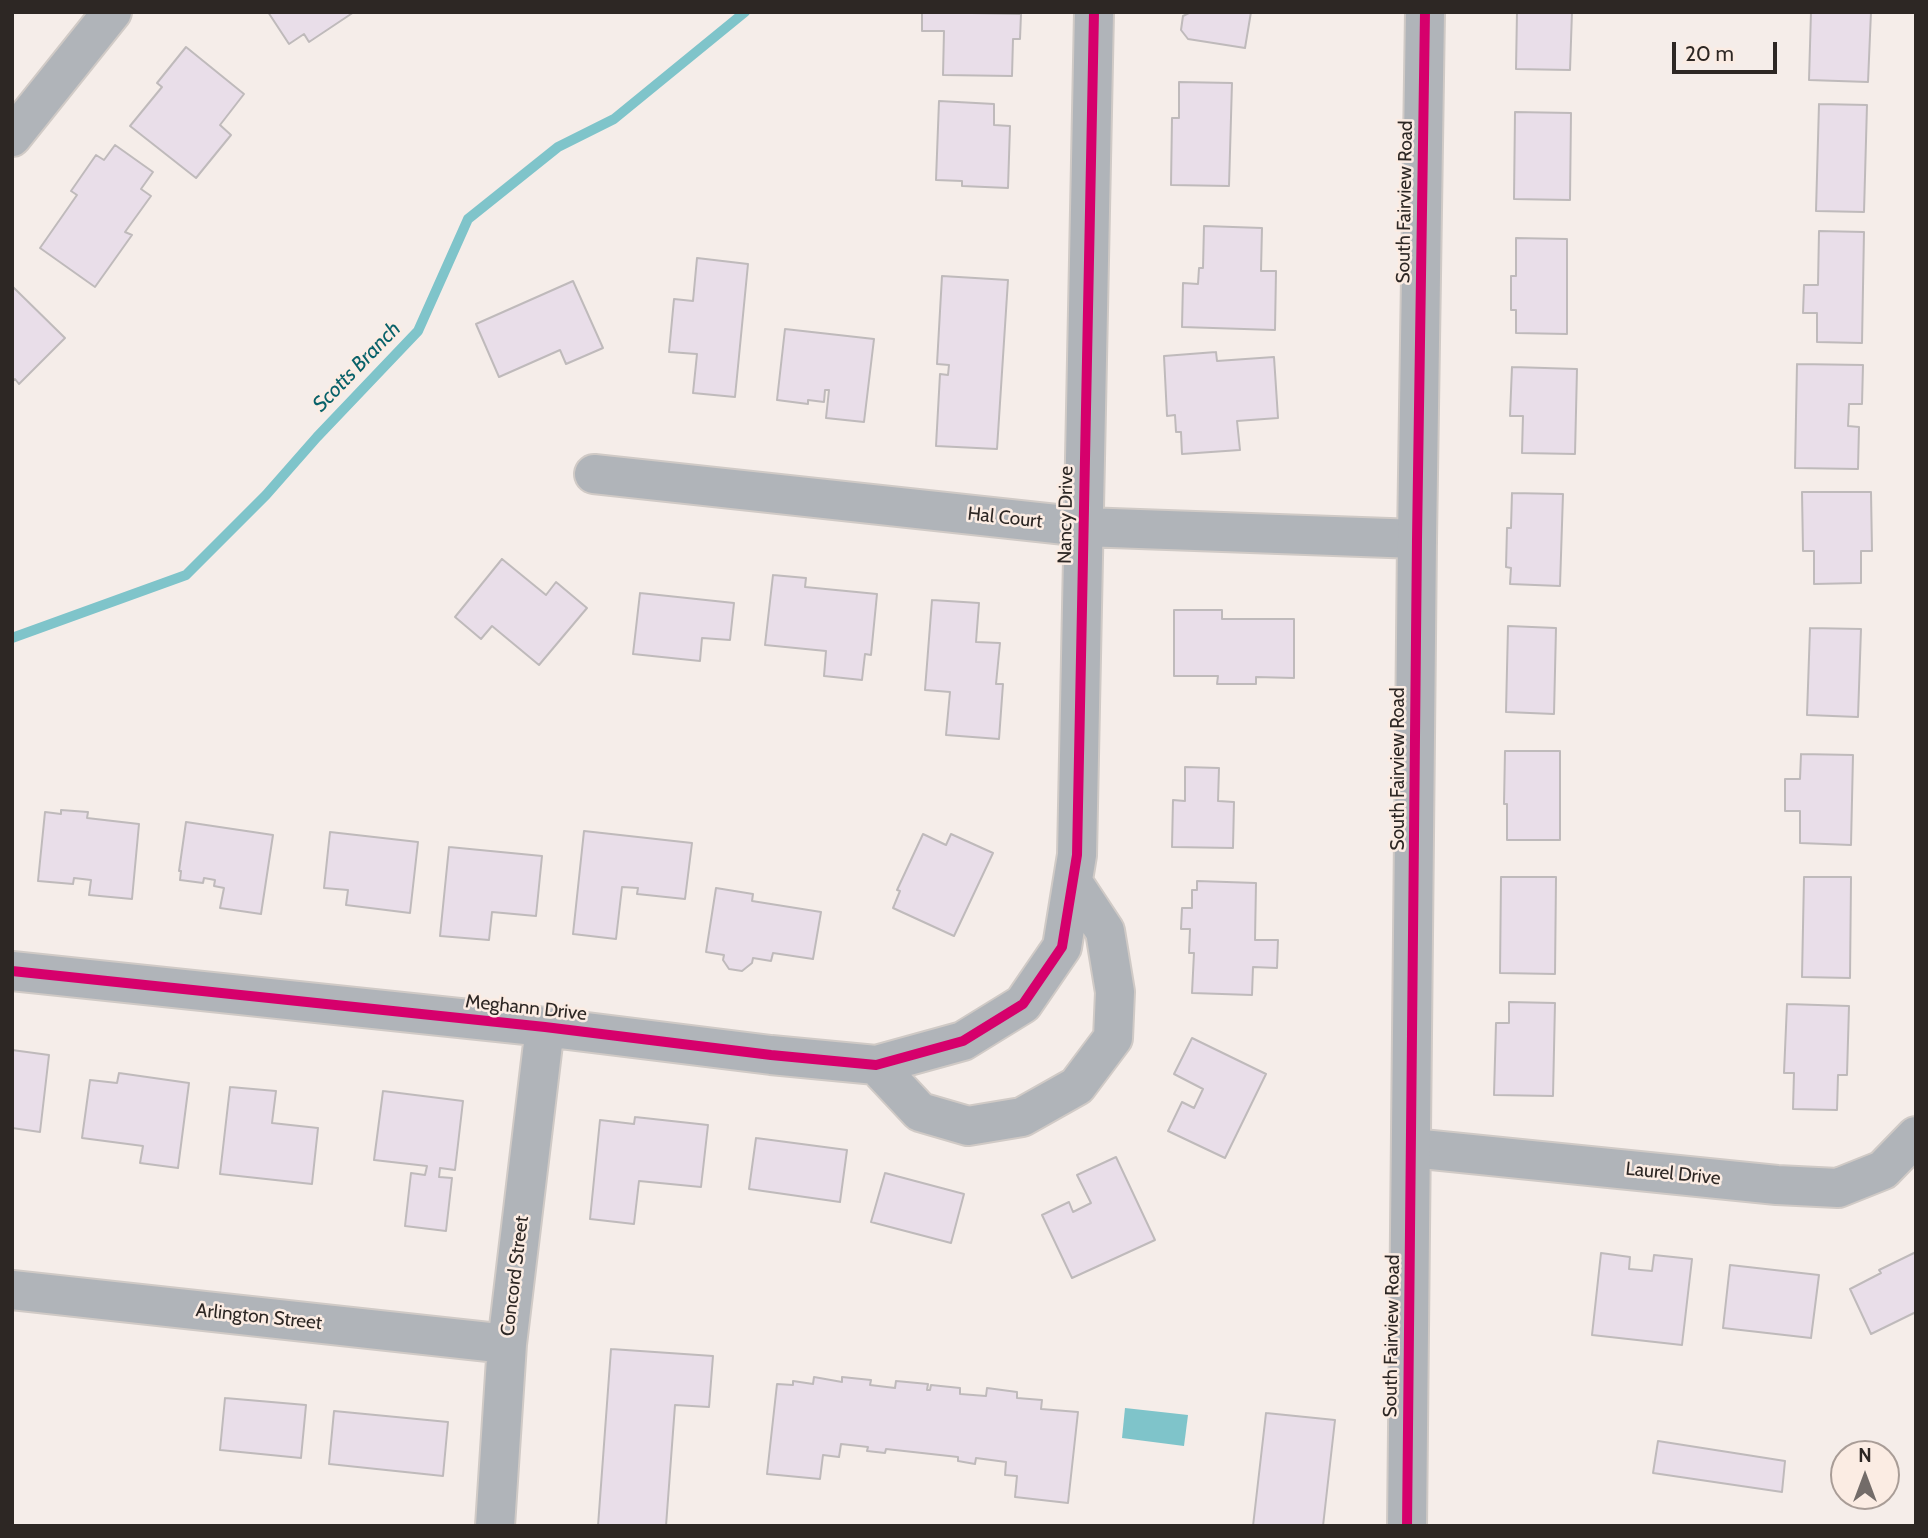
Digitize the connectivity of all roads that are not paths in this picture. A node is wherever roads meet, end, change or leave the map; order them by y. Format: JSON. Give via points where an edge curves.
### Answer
{"nodes":[{"id":1,"x":113,"y":12,"type":"edge"},
{"id":2,"x":1094,"y":12,"type":"edge"},
{"id":3,"x":1425,"y":12,"type":"edge"},
{"id":4,"x":25,"y":95,"type":"edge"},
{"id":5,"x":12,"y":137,"type":"edge"},
{"id":6,"x":594,"y":474,"type":"dead end"},
{"id":7,"x":1084,"y":527,"type":"junction"},
{"id":8,"x":1417,"y":539,"type":"junction"},
{"id":9,"x":1074,"y":884,"type":"junction"},
{"id":10,"x":12,"y":971,"type":"edge"},
{"id":11,"x":1023,"y":1004,"type":"joint"},
{"id":12,"x":545,"y":1027,"type":"junction"},
{"id":13,"x":877,"y":1065,"type":"junction"},
{"id":14,"x":1916,"y":1136,"type":"edge"},
{"id":15,"x":1412,"y":1148,"type":"junction"},
{"id":16,"x":12,"y":1290,"type":"edge"},
{"id":17,"x":507,"y":1344,"type":"junction"},
{"id":18,"x":495,"y":1526,"type":"edge"},
{"id":19,"x":1407,"y":1526,"type":"edge"}],
"edges":[{"from":1,"to":4,"type":"street"},
{"from":2,"to":7,"type":"street","name":"Nancy Drive"},
{"from":3,"to":8,"type":"street","name":"South Fairview Road"},
{"from":4,"to":5,"type":"street"},
{"from":6,"to":7,"type":"street","name":"Hal Court"},
{"from":7,"to":8,"type":"street","name":"Hal Court"},
{"from":7,"to":9,"type":"street","name":"Nancy Drive"},
{"from":8,"to":15,"type":"street","name":"South Fairview Road"},
{"from":9,"to":11,"type":"street","name":"Nancy Drive","via":[[1062,947]]},
{"from":9,"to":13,"type":"street","via":[[1105,931],[1115,992],[1113,1038],[1077,1086],[1022,1116],[968,1126],[920,1112]]},
{"from":10,"to":12,"type":"street","name":"Meghann Drive"},
{"from":11,"to":13,"type":"street","name":"Meghann Drive","via":[[963,1041]]},
{"from":12,"to":13,"type":"street","name":"Meghann Drive"},
{"from":12,"to":17,"type":"street","name":"Concord Street"},
{"from":14,"to":15,"type":"street","name":"Laurel Drive","via":[[1883,1170],[1838,1188]]},
{"from":15,"to":19,"type":"street","name":"South Fairview Road"},
{"from":16,"to":17,"type":"street","name":"Arlington Street"},
{"from":17,"to":18,"type":"street","name":"Concord Street"}]}
